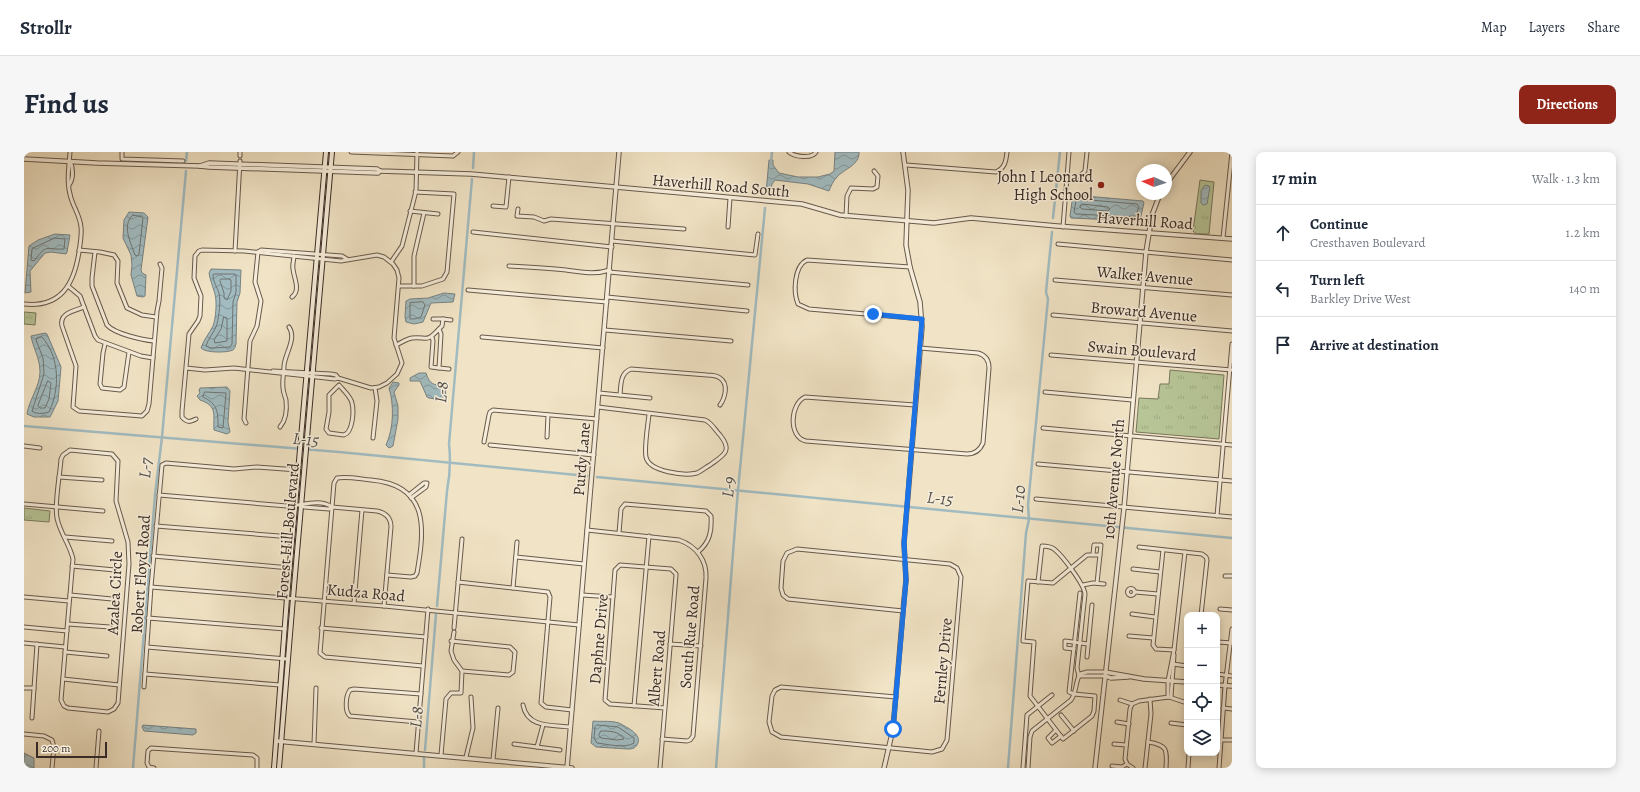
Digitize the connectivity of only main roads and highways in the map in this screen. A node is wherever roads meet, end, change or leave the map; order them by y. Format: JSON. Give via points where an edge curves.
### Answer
{"nodes":[{"id":1,"x":326,"y":152,"type":"edge"},
{"id":2,"x":332,"y":152,"type":"edge"},
{"id":3,"x":274,"y":768,"type":"edge"},
{"id":4,"x":280,"y":768,"type":"edge"}],
"edges":[{"from":1,"to":3,"type":"main road","name":"Forest Hill Boulevard"},
{"from":2,"to":4,"type":"main road","name":"Forest Hill Boulevard"}]}
